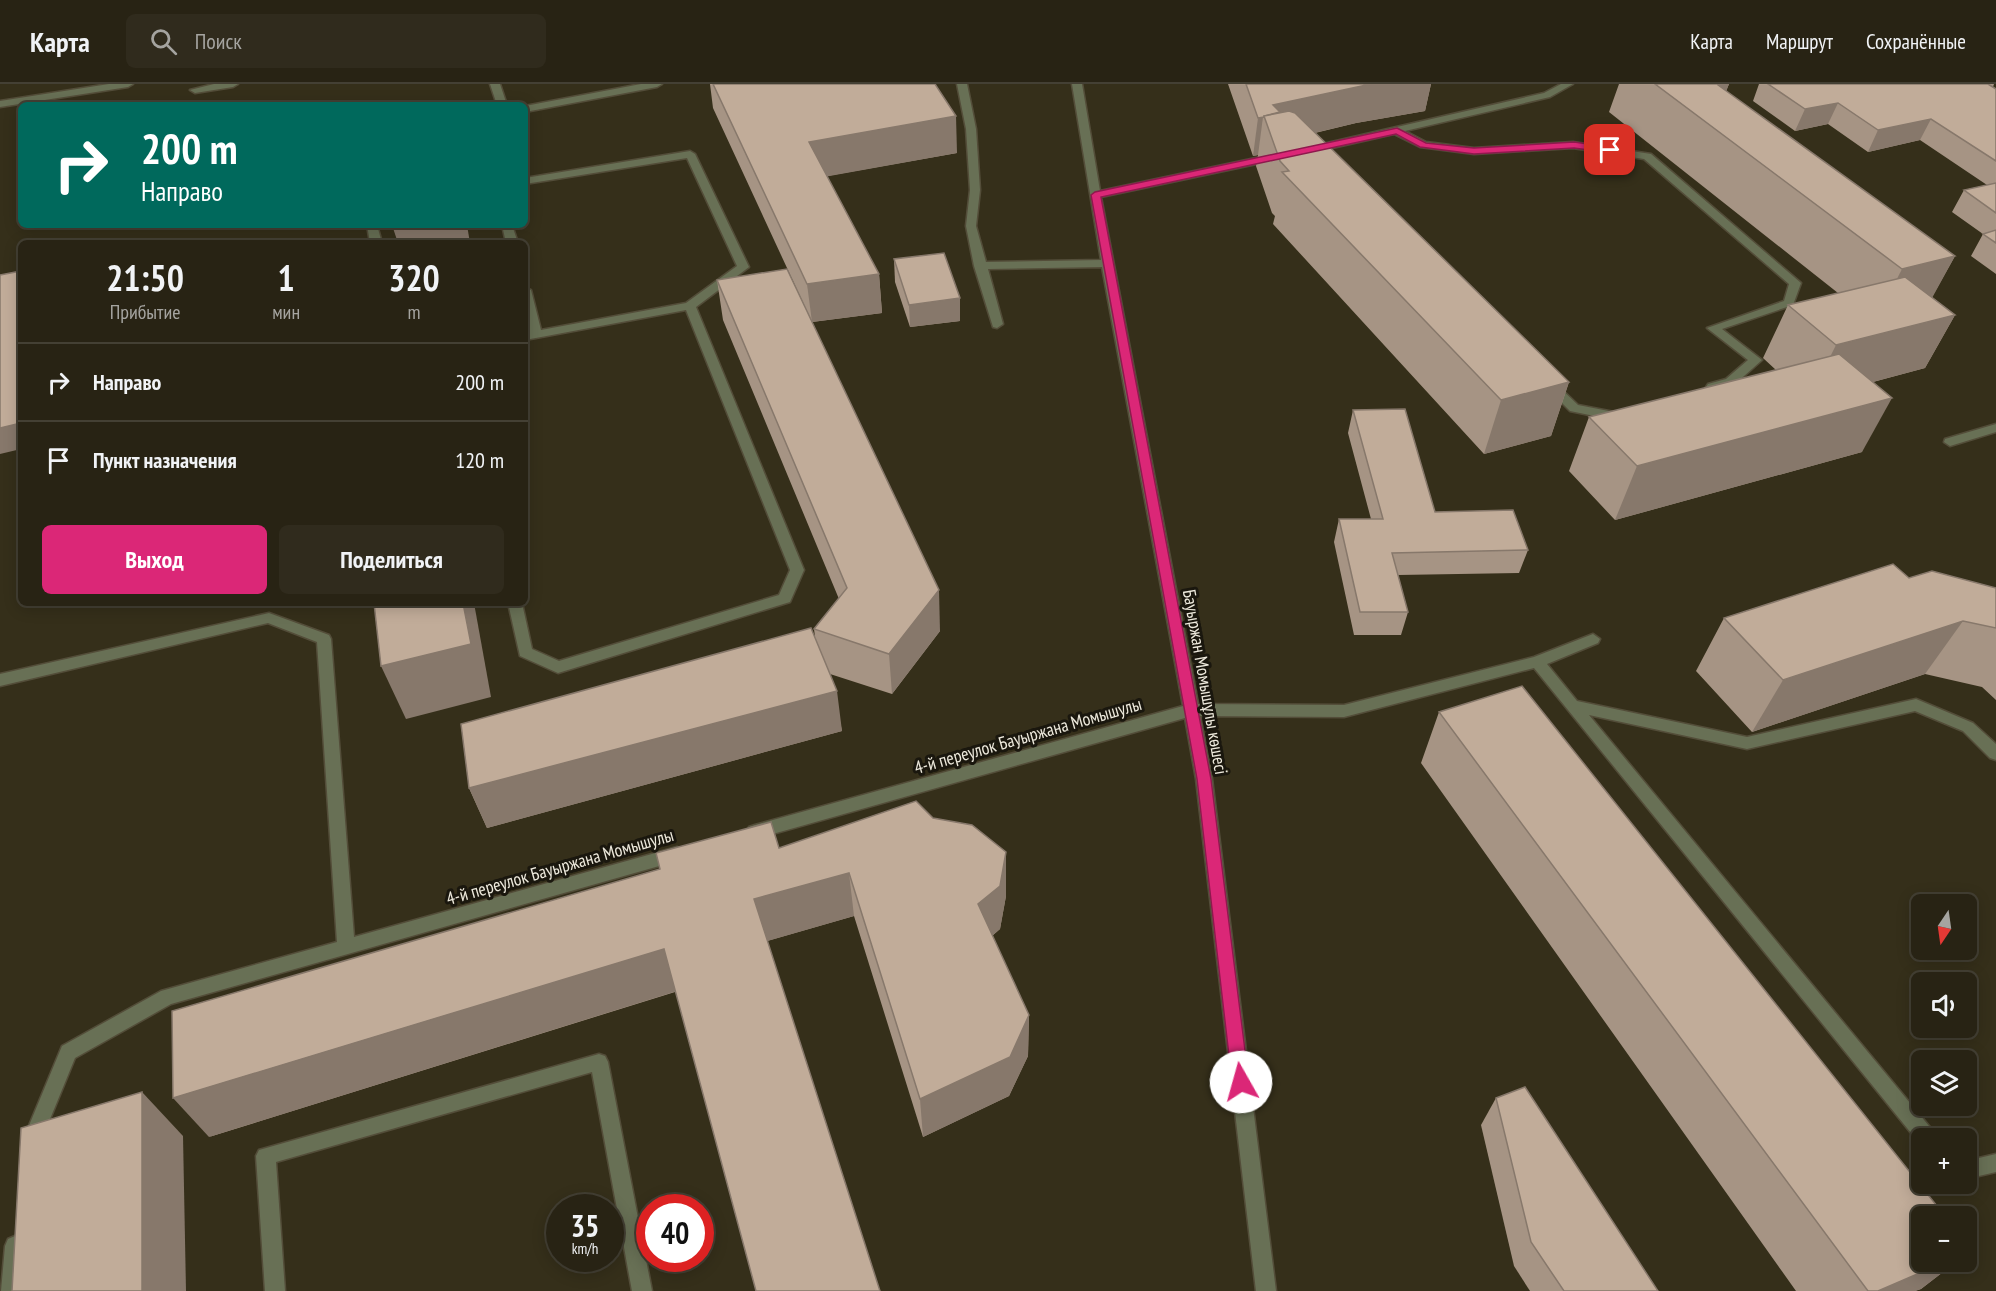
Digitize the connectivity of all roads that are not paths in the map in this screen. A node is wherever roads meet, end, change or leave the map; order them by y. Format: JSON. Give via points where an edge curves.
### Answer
{"nodes":[{"id":1,"x":128,"y":84,"type":"edge"},
{"id":2,"x":233,"y":84,"type":"edge"},
{"id":3,"x":495,"y":84,"type":"edge"},
{"id":4,"x":657,"y":84,"type":"edge"},
{"id":5,"x":962,"y":84,"type":"edge"},
{"id":6,"x":1077,"y":84,"type":"edge"},
{"id":7,"x":1568,"y":84,"type":"edge"},
{"id":8,"x":196,"y":90,"type":"edge"},
{"id":9,"x":501,"y":102,"type":"edge"},
{"id":10,"x":0,"y":104,"type":"edge"},
{"id":11,"x":528,"y":108,"type":"edge"},
{"id":12,"x":1397,"y":130,"type":"junction"},
{"id":13,"x":528,"y":181,"type":"edge"},
{"id":14,"x":1095,"y":195,"type":"junction"},
{"id":15,"x":1107,"y":263,"type":"junction"},
{"id":16,"x":980,"y":266,"type":"junction"},
{"id":17,"x":690,"y":306,"type":"junction"},
{"id":18,"x":528,"y":312,"type":"edge"},
{"id":19,"x":996,"y":324,"type":"dead end"},
{"id":20,"x":531,"y":335,"type":"edge"},
{"id":21,"x":1541,"y":375,"type":"edge"},
{"id":22,"x":1699,"y":391,"type":"edge"},
{"id":23,"x":1635,"y":410,"type":"edge"},
{"id":24,"x":1996,"y":428,"type":"edge"},
{"id":25,"x":1950,"y":442,"type":"dead end"},
{"id":26,"x":516,"y":606,"type":"edge"},
{"id":27,"x":1593,"y":639,"type":"dead end"},
{"id":28,"x":1537,"y":662,"type":"junction"},
{"id":29,"x":0,"y":680,"type":"edge"},
{"id":30,"x":1571,"y":705,"type":"junction"},
{"id":31,"x":1191,"y":710,"type":"junction"},
{"id":32,"x":1996,"y":754,"type":"edge"},
{"id":33,"x":734,"y":838,"type":"edge"},
{"id":34,"x":689,"y":851,"type":"edge"},
{"id":35,"x":346,"y":947,"type":"junction"},
{"id":36,"x":1919,"y":1128,"type":"edge"},
{"id":37,"x":27,"y":1151,"type":"edge"},
{"id":38,"x":1996,"y":1163,"type":"edge"},
{"id":39,"x":1977,"y":1167,"type":"edge"},
{"id":40,"x":16,"y":1232,"type":"edge"},
{"id":41,"x":11,"y":1291,"type":"edge"},
{"id":42,"x":275,"y":1291,"type":"edge"},
{"id":43,"x":642,"y":1291,"type":"edge"},
{"id":44,"x":1266,"y":1291,"type":"edge"}],
"edges":[{"from":1,"to":10,"type":"street"},
{"from":2,"to":8,"type":"street"},
{"from":3,"to":9,"type":"street"},
{"from":4,"to":11,"type":"street"},
{"from":5,"to":16,"type":"street","via":[[971,129],[975,190],[971,225]]},
{"from":6,"to":14,"type":"street","name":"Бауыржан Момышұлы көшесі"},
{"from":7,"to":12,"type":"street","via":[[1547,95]]},
{"from":12,"to":14,"type":"street","via":[[1292,156],[1281,155]]},
{"from":12,"to":22,"type":"street","via":[[1424,146],[1474,151],[1574,145],[1647,156],[1795,283],[1789,303],[1713,328],[1756,360],[1730,382]]},
{"from":13,"to":17,"type":"street","via":[[690,154],[743,267]]},
{"from":14,"to":15,"type":"street","name":"Бауыржан Момышұлы көшесі"},
{"from":15,"to":16,"type":"street"},
{"from":15,"to":31,"type":"street","name":"Бауыржан Момышұлы көшесі"},
{"from":16,"to":19,"type":"street"},
{"from":17,"to":20,"type":"street"},
{"from":17,"to":26,"type":"street","via":[[797,570],[785,598],[558,667],[525,652]]},
{"from":18,"to":20,"type":"street"},
{"from":21,"to":23,"type":"street","via":[[1574,408],[1614,416]]},
{"from":24,"to":25,"type":"street"},
{"from":27,"to":28,"type":"street","name":"4-й переулок Бауыржана Момышулы"},
{"from":28,"to":30,"type":"street"},
{"from":28,"to":31,"type":"street","name":"4-й переулок Бауыржана Момышулы","via":[[1344,711]]},
{"from":29,"to":35,"type":"street","via":[[269,618],[324,639]]},
{"from":30,"to":32,"type":"street","via":[[1747,743],[1916,705],[1968,727]]},
{"from":30,"to":36,"type":"street"},
{"from":31,"to":33,"type":"street","name":"4-й переулок Бауыржана Момышулы"},
{"from":31,"to":44,"type":"street","name":"Бауыржан Момышұлы көшесі","via":[[1204,779]]},
{"from":34,"to":35,"type":"street","name":"4-й переулок Бауыржана Момышулы"},
{"from":35,"to":37,"type":"street","name":"4-й переулок Бауыржана Момышулы","via":[[167,997],[68,1052]]},
{"from":38,"to":39,"type":"street"},
{"from":40,"to":41,"type":"street"},
{"from":42,"to":43,"type":"street","via":[[266,1156],[599,1062]]}]}
